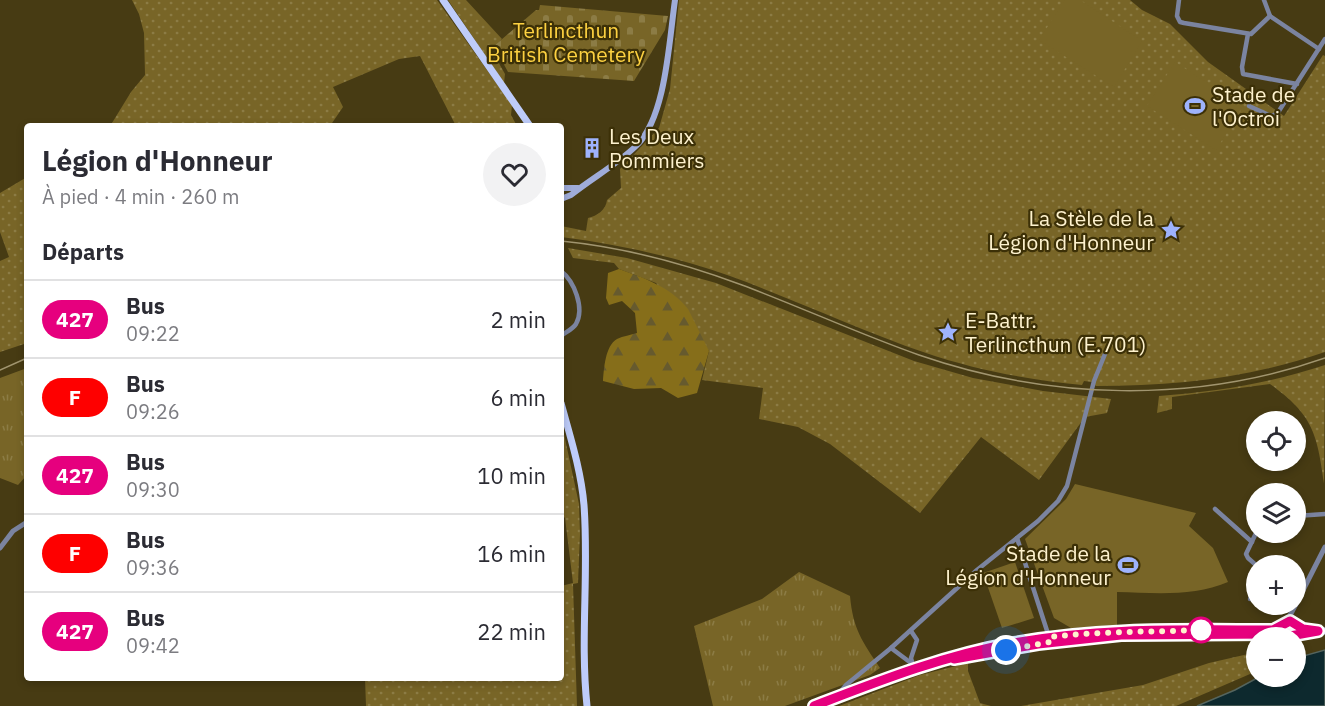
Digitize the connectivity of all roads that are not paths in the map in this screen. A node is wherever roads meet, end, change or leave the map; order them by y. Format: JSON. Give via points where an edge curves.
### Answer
{"nodes":[{"id":1,"x":443,"y":0,"type":"edge"},
{"id":2,"x":675,"y":0,"type":"edge"},
{"id":3,"x":1179,"y":0,"type":"edge"},
{"id":4,"x":1264,"y":0,"type":"edge"},
{"id":5,"x":1270,"y":16,"type":"junction"},
{"id":6,"x":1248,"y":34,"type":"junction"},
{"id":7,"x":1325,"y":39,"type":"edge"},
{"id":8,"x":1322,"y":48,"type":"edge"},
{"id":9,"x":1296,"y":84,"type":"junction"},
{"id":10,"x":1250,"y":106,"type":"dead end"},
{"id":11,"x":527,"y":123,"type":"edge"},
{"id":12,"x":564,"y":188,"type":"edge"},
{"id":13,"x":578,"y":188,"type":"junction"},
{"id":14,"x":564,"y":198,"type":"edge"},
{"id":15,"x":564,"y":274,"type":"edge"},
{"id":16,"x":564,"y":334,"type":"edge"},
{"id":17,"x":1105,"y":354,"type":"dead end"},
{"id":18,"x":564,"y":414,"type":"edge"},
{"id":19,"x":1215,"y":509,"type":"dead end"},
{"id":20,"x":1325,"y":514,"type":"edge"},
{"id":21,"x":1306,"y":515,"type":"edge"},
{"id":22,"x":24,"y":524,"type":"edge"},
{"id":23,"x":1246,"y":537,"type":"edge"},
{"id":24,"x":1017,"y":538,"type":"junction"},
{"id":25,"x":1325,"y":547,"type":"edge"},
{"id":26,"x":0,"y":548,"type":"edge"},
{"id":27,"x":1306,"y":584,"type":"edge"},
{"id":28,"x":1289,"y":615,"type":"edge"},
{"id":29,"x":1295,"y":615,"type":"edge"},
{"id":30,"x":1284,"y":624,"type":"junction"},
{"id":31,"x":1295,"y":624,"type":"junction"},
{"id":32,"x":1284,"y":627,"type":"edge"},
{"id":33,"x":1296,"y":627,"type":"edge"},
{"id":34,"x":911,"y":631,"type":"junction"},
{"id":35,"x":1322,"y":631,"type":"edge"},
{"id":36,"x":1306,"y":633,"type":"edge"},
{"id":37,"x":1246,"y":635,"type":"edge"},
{"id":38,"x":1050,"y":640,"type":"junction"},
{"id":39,"x":891,"y":648,"type":"junction"},
{"id":40,"x":913,"y":667,"type":"junction"},
{"id":41,"x":843,"y":695,"type":"junction"},
{"id":42,"x":589,"y":706,"type":"edge"},
{"id":43,"x":814,"y":706,"type":"edge"}],
"edges":[{"from":1,"to":11,"type":"main road"},
{"from":2,"to":13,"type":"main road","via":[[656,117],[641,141]]},
{"from":3,"to":6,"type":"street","via":[[1176,14],[1180,22]]},
{"from":4,"to":5,"type":"street"},
{"from":5,"to":6,"type":"street"},
{"from":5,"to":8,"type":"street"},
{"from":6,"to":9,"type":"street","via":[[1243,74]]},
{"from":7,"to":8,"type":"street"},
{"from":8,"to":9,"type":"street"},
{"from":9,"to":10,"type":"street","via":[[1274,116]]},
{"from":12,"to":13,"type":"main road"},
{"from":13,"to":14,"type":"main road"},
{"from":15,"to":16,"type":"street","via":[[571,282],[579,311],[576,324]]},
{"from":17,"to":24,"type":"street","via":[[1094,381],[1066,490],[1051,509]]},
{"from":18,"to":42,"type":"main road","via":[[584,503],[584,670]]},
{"from":19,"to":23,"type":"street"},
{"from":20,"to":21,"type":"street"},
{"from":22,"to":26,"type":"street"},
{"from":24,"to":34,"type":"street"},
{"from":24,"to":38,"type":"street"},
{"from":25,"to":27,"type":"street"},
{"from":28,"to":30,"type":"street"},
{"from":29,"to":31,"type":"street"},
{"from":30,"to":31,"type":"main road"},
{"from":30,"to":32,"type":"main road"},
{"from":30,"to":38,"type":"main road","via":[[1273,630],[1125,631]]},
{"from":31,"to":33,"type":"main road"},
{"from":31,"to":35,"type":"main road"},
{"from":34,"to":39,"type":"street"},
{"from":34,"to":40,"type":"street","via":[[917,640],[911,655]]},
{"from":35,"to":36,"type":"main road"},
{"from":37,"to":38,"type":"main road","via":[[1125,634]]},
{"from":38,"to":40,"type":"main road","via":[[988,648]]},
{"from":39,"to":40,"type":"street"},
{"from":39,"to":41,"type":"street","via":[[846,685]]},
{"from":40,"to":41,"type":"main road"},
{"from":41,"to":43,"type":"main road"}]}
